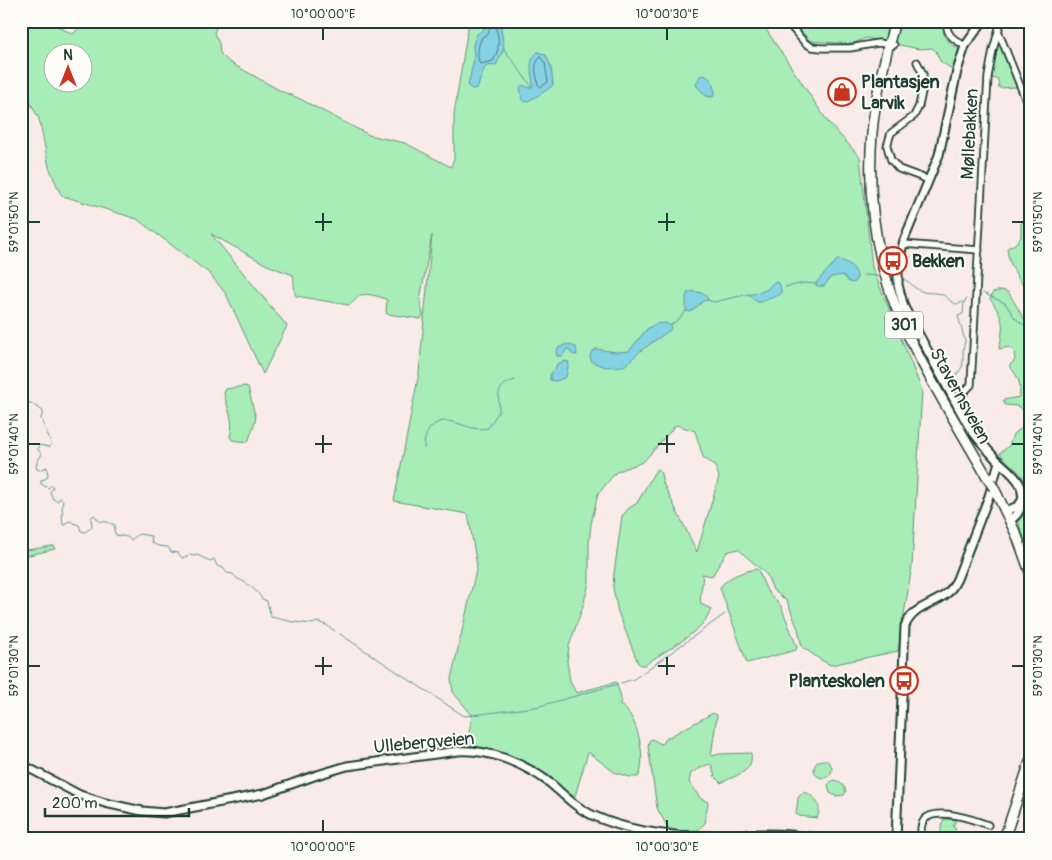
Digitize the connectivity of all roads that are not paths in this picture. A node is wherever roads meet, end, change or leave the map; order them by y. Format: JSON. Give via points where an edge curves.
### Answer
{"nodes":[{"id":1,"x":786,"y":21,"type":"edge"},
{"id":2,"x":897,"y":21,"type":"edge"},
{"id":3,"x":947,"y":21,"type":"edge"},
{"id":4,"x":983,"y":21,"type":"edge"},
{"id":5,"x":1002,"y":21,"type":"edge"},
{"id":6,"x":999,"y":33,"type":"junction"},
{"id":7,"x":892,"y":45,"type":"junction"},
{"id":8,"x":965,"y":46,"type":"junction"},
{"id":9,"x":917,"y":62,"type":"dead end"},
{"id":10,"x":1031,"y":107,"type":"edge"},
{"id":11,"x":929,"y":180,"type":"junction"},
{"id":12,"x":903,"y":244,"type":"junction"},
{"id":13,"x":979,"y":250,"type":"junction"},
{"id":14,"x":953,"y":398,"type":"junction"},
{"id":15,"x":999,"y":462,"type":"junction"},
{"id":16,"x":991,"y":489,"type":"junction"},
{"id":17,"x":1008,"y":516,"type":"junction"},
{"id":18,"x":1031,"y":575,"type":"edge"},
{"id":19,"x":1031,"y":759,"type":"edge"},
{"id":20,"x":21,"y":764,"type":"edge"},
{"id":21,"x":988,"y":826,"type":"dead end"},
{"id":22,"x":825,"y":839,"type":"edge"},
{"id":23,"x":896,"y":839,"type":"edge"},
{"id":24,"x":921,"y":839,"type":"edge"},
{"id":25,"x":1004,"y":839,"type":"edge"}],
"edges":[{"from":1,"to":7,"type":"street","via":[[812,46]]},
{"from":2,"to":7,"type":"main road","name":"Stavernsveien","number":"301"},
{"from":3,"to":8,"type":"street","via":[[950,37]]},
{"from":4,"to":8,"type":"street"},
{"from":5,"to":6,"type":"street","name":"Møllebakken"},
{"from":6,"to":10,"type":"street"},
{"from":6,"to":13,"type":"street","name":"Møllebakken","via":[[988,77]]},
{"from":7,"to":16,"type":"main road","name":"Stavernsveien","number":"301","via":[[874,120],[871,183],[878,247],[891,293],[914,347]]},
{"from":8,"to":11,"type":"street","via":[[939,155]]},
{"from":9,"to":11,"type":"street","via":[[923,74],[924,87],[919,106],[914,116],[891,133],[887,146],[891,160],[899,169]]},
{"from":11,"to":12,"type":"street"},
{"from":12,"to":13,"type":"street"},
{"from":12,"to":14,"type":"street","via":[[898,285],[904,307]]},
{"from":13,"to":14,"type":"street","name":"Møllebakken","via":[[971,385]]},
{"from":14,"to":15,"type":"street","via":[[973,432]]},
{"from":15,"to":16,"type":"street"},
{"from":15,"to":17,"type":"street","via":[[1011,472],[1023,492],[1020,509],[1014,518]]},
{"from":16,"to":17,"type":"main road","name":"Stavernsveien","number":"301"},
{"from":16,"to":23,"type":"street","via":[[952,589],[918,610],[908,618],[905,626]]},
{"from":17,"to":18,"type":"main road","name":"Stavernsveien","number":"301"},
{"from":19,"to":25,"type":"main road"},
{"from":20,"to":22,"type":"street","name":"Ullebergveien","via":[[86,797],[164,813],[262,794],[347,766],[475,751],[501,758],[540,777],[586,812],[636,829],[682,836],[770,834]]},
{"from":21,"to":24,"type":"street","via":[[969,818],[936,814],[922,822]]}]}
